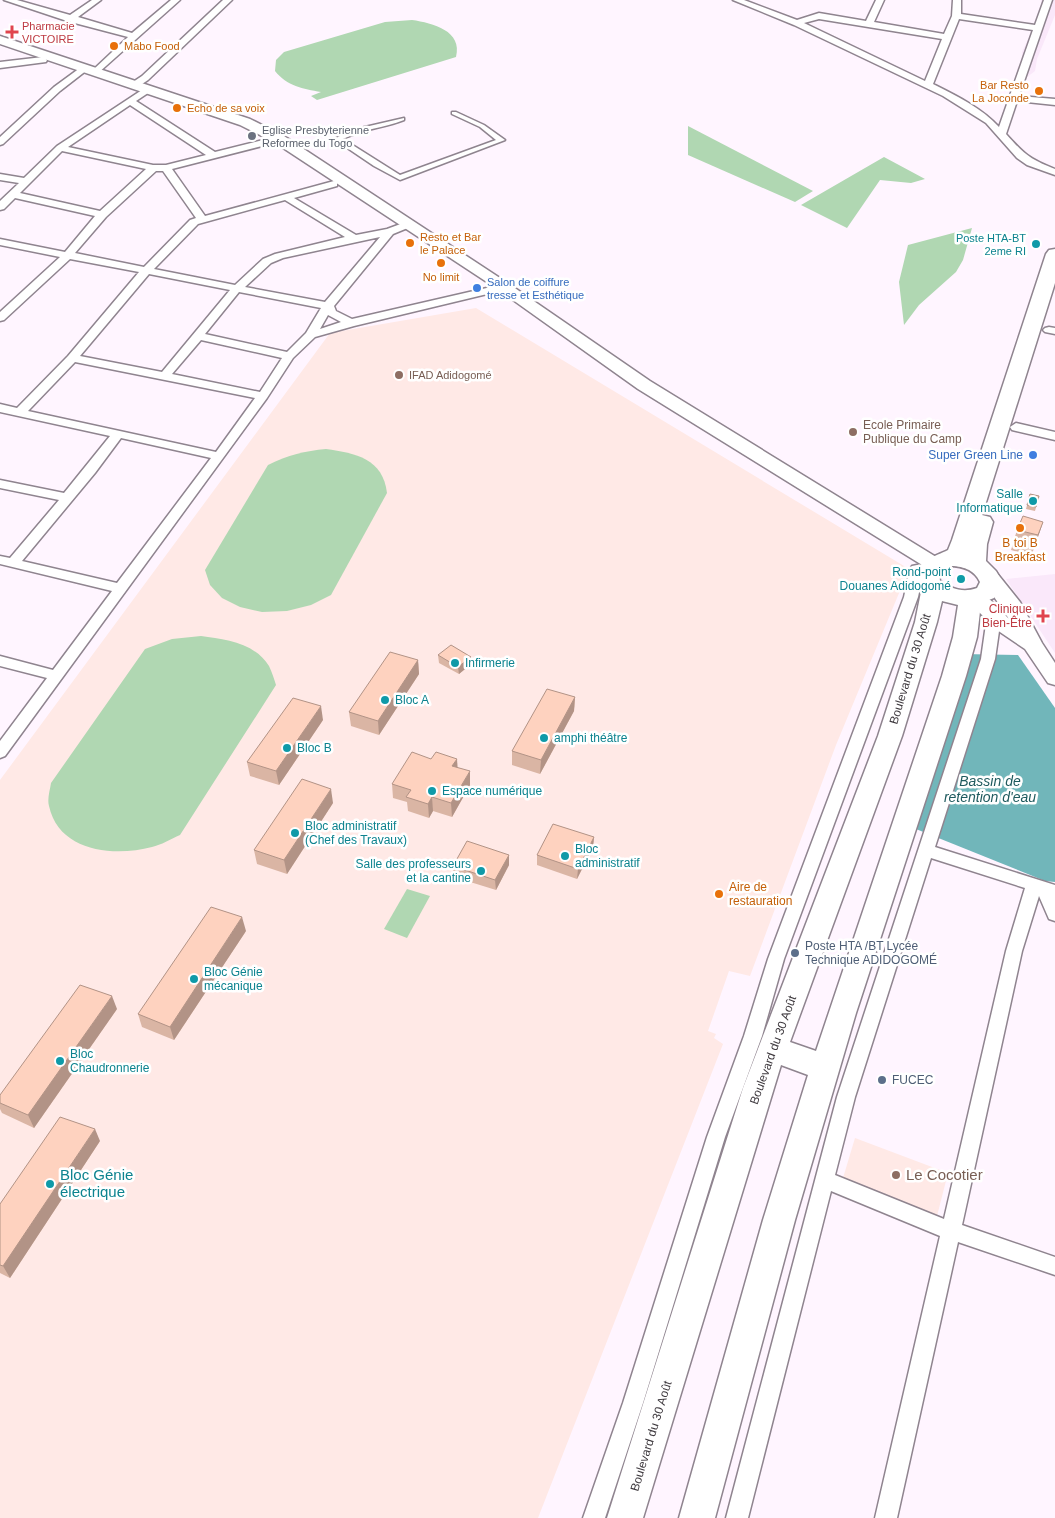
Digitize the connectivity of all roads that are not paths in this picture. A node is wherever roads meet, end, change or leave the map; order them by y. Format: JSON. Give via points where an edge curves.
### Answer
{"nodes":[{"id":1,"x":8,"y":0,"type":"edge"},
{"id":2,"x":97,"y":0,"type":"edge"},
{"id":3,"x":176,"y":0,"type":"edge"},
{"id":4,"x":228,"y":0,"type":"edge"},
{"id":5,"x":737,"y":0,"type":"edge"},
{"id":6,"x":880,"y":0,"type":"edge"},
{"id":7,"x":957,"y":0,"type":"edge"},
{"id":8,"x":1048,"y":0,"type":"edge"},
{"id":9,"x":956,"y":16,"type":"junction"},
{"id":10,"x":70,"y":19,"type":"junction"},
{"id":11,"x":797,"y":23,"type":"junction"},
{"id":12,"x":869,"y":24,"type":"junction"},
{"id":13,"x":1039,"y":28,"type":"junction"},
{"id":14,"x":134,"y":36,"type":"junction"},
{"id":15,"x":946,"y":37,"type":"junction"},
{"id":16,"x":0,"y":40,"type":"edge"},
{"id":17,"x":0,"y":45,"type":"edge"},
{"id":18,"x":43,"y":60,"type":"junction"},
{"id":19,"x":0,"y":65,"type":"edge"},
{"id":20,"x":87,"y":70,"type":"junction"},
{"id":21,"x":928,"y":85,"type":"junction"},
{"id":22,"x":141,"y":87,"type":"junction"},
{"id":23,"x":1015,"y":98,"type":"junction"},
{"id":24,"x":129,"y":101,"type":"junction"},
{"id":25,"x":1055,"y":102,"type":"edge"},
{"id":26,"x":454,"y":113,"type":"dead end"},
{"id":27,"x":402,"y":119,"type":"dead end"},
{"id":28,"x":1002,"y":134,"type":"junction"},
{"id":29,"x":271,"y":141,"type":"junction"},
{"id":30,"x":0,"y":142,"type":"edge"},
{"id":31,"x":60,"y":148,"type":"junction"},
{"id":32,"x":213,"y":155,"type":"junction"},
{"id":33,"x":154,"y":168,"type":"junction"},
{"id":34,"x":166,"y":168,"type":"junction"},
{"id":35,"x":1055,"y":172,"type":"edge"},
{"id":36,"x":0,"y":177,"type":"edge"},
{"id":37,"x":26,"y":180,"type":"junction"},
{"id":38,"x":334,"y":184,"type":"junction"},
{"id":39,"x":12,"y":194,"type":"junction"},
{"id":40,"x":286,"y":197,"type":"junction"},
{"id":41,"x":0,"y":207,"type":"edge"},
{"id":42,"x":102,"y":215,"type":"junction"},
{"id":43,"x":201,"y":218,"type":"junction"},
{"id":44,"x":397,"y":229,"type":"junction"},
{"id":45,"x":354,"y":238,"type":"junction"},
{"id":46,"x":0,"y":242,"type":"edge"},
{"id":47,"x":1055,"y":254,"type":"edge"},
{"id":48,"x":68,"y":255,"type":"junction"},
{"id":49,"x":145,"y":272,"type":"junction"},
{"id":50,"x":237,"y":288,"type":"junction"},
{"id":51,"x":498,"y":289,"type":"junction"},
{"id":52,"x":328,"y":306,"type":"junction"},
{"id":53,"x":0,"y":318,"type":"edge"},
{"id":54,"x":352,"y":323,"type":"junction"},
{"id":55,"x":1053,"y":324,"type":"edge"},
{"id":56,"x":311,"y":335,"type":"junction"},
{"id":57,"x":199,"y":336,"type":"junction"},
{"id":58,"x":288,"y":356,"type":"junction"},
{"id":59,"x":72,"y":358,"type":"junction"},
{"id":60,"x":165,"y":376,"type":"junction"},
{"id":61,"x":263,"y":396,"type":"junction"},
{"id":62,"x":0,"y":408,"type":"edge"},
{"id":63,"x":20,"y":412,"type":"junction"},
{"id":64,"x":1016,"y":427,"type":"junction"},
{"id":65,"x":118,"y":434,"type":"junction"},
{"id":66,"x":1055,"y":436,"type":"edge"},
{"id":67,"x":219,"y":456,"type":"junction"},
{"id":68,"x":0,"y":484,"type":"edge"},
{"id":69,"x":67,"y":498,"type":"junction"},
{"id":70,"x":7,"y":562,"type":"edge"},
{"id":71,"x":982,"y":570,"type":"junction"},
{"id":72,"x":932,"y":571,"type":"junction"},
{"id":73,"x":122,"y":589,"type":"junction"},
{"id":74,"x":973,"y":599,"type":"junction"},
{"id":75,"x":994,"y":617,"type":"junction"},
{"id":76,"x":1033,"y":646,"type":"junction"},
{"id":77,"x":0,"y":661,"type":"edge"},
{"id":78,"x":57,"y":676,"type":"junction"},
{"id":79,"x":1055,"y":678,"type":"edge"},
{"id":80,"x":0,"y":752,"type":"edge"},
{"id":81,"x":926,"y":850,"type":"junction"},
{"id":82,"x":1044,"y":888,"type":"edge"},
{"id":83,"x":1055,"y":914,"type":"edge"},
{"id":84,"x":772,"y":1050,"type":"junction"},
{"id":85,"x":826,"y":1068,"type":"junction"},
{"id":86,"x":824,"y":1179,"type":"junction"},
{"id":87,"x":951,"y":1231,"type":"junction"},
{"id":88,"x":1055,"y":1266,"type":"edge"},
{"id":89,"x":594,"y":1518,"type":"edge"},
{"id":90,"x":626,"y":1518,"type":"edge"},
{"id":91,"x":697,"y":1518,"type":"edge"},
{"id":92,"x":737,"y":1518,"type":"edge"},
{"id":93,"x":886,"y":1518,"type":"edge"}],
"edges":[{"from":1,"to":10,"type":"street"},
{"from":2,"to":10,"type":"street"},
{"from":3,"to":14,"type":"street"},
{"from":4,"to":22,"type":"street","via":[[145,78]]},
{"from":5,"to":11,"type":"street"},
{"from":6,"to":12,"type":"street"},
{"from":7,"to":9,"type":"street"},
{"from":8,"to":13,"type":"street"},
{"from":9,"to":13,"type":"street"},
{"from":9,"to":15,"type":"street"},
{"from":10,"to":14,"type":"street"},
{"from":11,"to":12,"type":"street","via":[[819,16]]},
{"from":11,"to":21,"type":"street"},
{"from":12,"to":15,"type":"street"},
{"from":13,"to":23,"type":"street"},
{"from":14,"to":20,"type":"street"},
{"from":15,"to":21,"type":"street"},
{"from":16,"to":20,"type":"main road"},
{"from":17,"to":18,"type":"main road"},
{"from":18,"to":19,"type":"street"},
{"from":18,"to":20,"type":"main road"},
{"from":20,"to":22,"type":"main road"},
{"from":20,"to":30,"type":"street"},
{"from":21,"to":28,"type":"street","via":[[978,112]]},
{"from":22,"to":24,"type":"street"},
{"from":22,"to":29,"type":"main road","via":[[237,124]]},
{"from":22,"to":44,"type":"main road","via":[[245,122],[279,139]]},
{"from":23,"to":25,"type":"street"},
{"from":23,"to":28,"type":"street"},
{"from":24,"to":31,"type":"street"},
{"from":24,"to":32,"type":"street"},
{"from":26,"to":27,"type":"street","via":[[482,126],[501,140],[400,178],[380,169],[338,139],[348,132],[386,126]]},
{"from":28,"to":35,"type":"street","via":[[1020,156]]},
{"from":29,"to":32,"type":"street"},
{"from":29,"to":38,"type":"main road"},
{"from":31,"to":33,"type":"street"},
{"from":31,"to":37,"type":"street"},
{"from":32,"to":34,"type":"street"},
{"from":33,"to":34,"type":"street"},
{"from":33,"to":42,"type":"street"},
{"from":34,"to":43,"type":"street"},
{"from":36,"to":37,"type":"street"},
{"from":37,"to":39,"type":"street"},
{"from":38,"to":40,"type":"street"},
{"from":38,"to":44,"type":"main road"},
{"from":39,"to":41,"type":"street"},
{"from":39,"to":42,"type":"street"},
{"from":40,"to":43,"type":"street"},
{"from":40,"to":45,"type":"street"},
{"from":42,"to":48,"type":"street"},
{"from":43,"to":49,"type":"street"},
{"from":44,"to":45,"type":"street"},
{"from":44,"to":51,"type":"main road"},
{"from":44,"to":52,"type":"street"},
{"from":45,"to":50,"type":"street","via":[[272,258]]},
{"from":46,"to":48,"type":"street"},
{"from":47,"to":72,"type":"highway","name":"Boulevard du 30 Août","via":[[963,540],[957,554]]},
{"from":48,"to":49,"type":"street"},
{"from":48,"to":53,"type":"street"},
{"from":49,"to":50,"type":"street"},
{"from":49,"to":59,"type":"street"},
{"from":50,"to":52,"type":"street"},
{"from":50,"to":57,"type":"street"},
{"from":51,"to":54,"type":"street"},
{"from":51,"to":72,"type":"main road"},
{"from":52,"to":54,"type":"street","via":[[332,313]]},
{"from":52,"to":56,"type":"street"},
{"from":54,"to":56,"type":"street"},
{"from":55,"to":64,"type":"highway"},
{"from":56,"to":58,"type":"street"},
{"from":57,"to":58,"type":"street"},
{"from":57,"to":60,"type":"street"},
{"from":58,"to":61,"type":"street"},
{"from":59,"to":60,"type":"street"},
{"from":59,"to":63,"type":"street"},
{"from":60,"to":61,"type":"street"},
{"from":61,"to":67,"type":"street"},
{"from":62,"to":63,"type":"street"},
{"from":63,"to":65,"type":"street"},
{"from":64,"to":66,"type":"street"},
{"from":64,"to":71,"type":"highway","via":[[979,531],[976,544]]},
{"from":65,"to":67,"type":"street"},
{"from":65,"to":69,"type":"street"},
{"from":67,"to":73,"type":"street"},
{"from":68,"to":69,"type":"street"},
{"from":69,"to":70,"type":"street"},
{"from":70,"to":73,"type":"street"},
{"from":71,"to":72,"type":"highway","via":[[962,559]]},
{"from":71,"to":74,"type":"highway","via":[[990,588]]},
{"from":71,"to":76,"type":"main road","via":[[1013,607]]},
{"from":72,"to":74,"type":"highway","via":[[950,597]]},
{"from":72,"to":84,"type":"highway","name":"Boulevard du 30 Août","via":[[926,622],[890,736]]},
{"from":72,"to":89,"type":"street","via":[[911,598],[776,959]]},
{"from":73,"to":78,"type":"street"},
{"from":74,"to":75,"type":"main road"},
{"from":74,"to":85,"type":"highway","via":[[954,676]]},
{"from":75,"to":76,"type":"main road"},
{"from":75,"to":81,"type":"street","via":[[988,659]]},
{"from":76,"to":79,"type":"main road"},
{"from":77,"to":78,"type":"street"},
{"from":78,"to":80,"type":"street"},
{"from":81,"to":82,"type":"street"},
{"from":81,"to":86,"type":"street","via":[[846,1097]]},
{"from":82,"to":83,"type":"street"},
{"from":82,"to":87,"type":"street","via":[[1014,951]]},
{"from":84,"to":85,"type":"highway"},
{"from":84,"to":90,"type":"highway","name":"Boulevard du 30 Août"},
{"from":85,"to":91,"type":"highway","via":[[779,1220]]},
{"from":86,"to":87,"type":"street"},
{"from":86,"to":92,"type":"street"},
{"from":87,"to":88,"type":"street"},
{"from":87,"to":93,"type":"street"}]}
